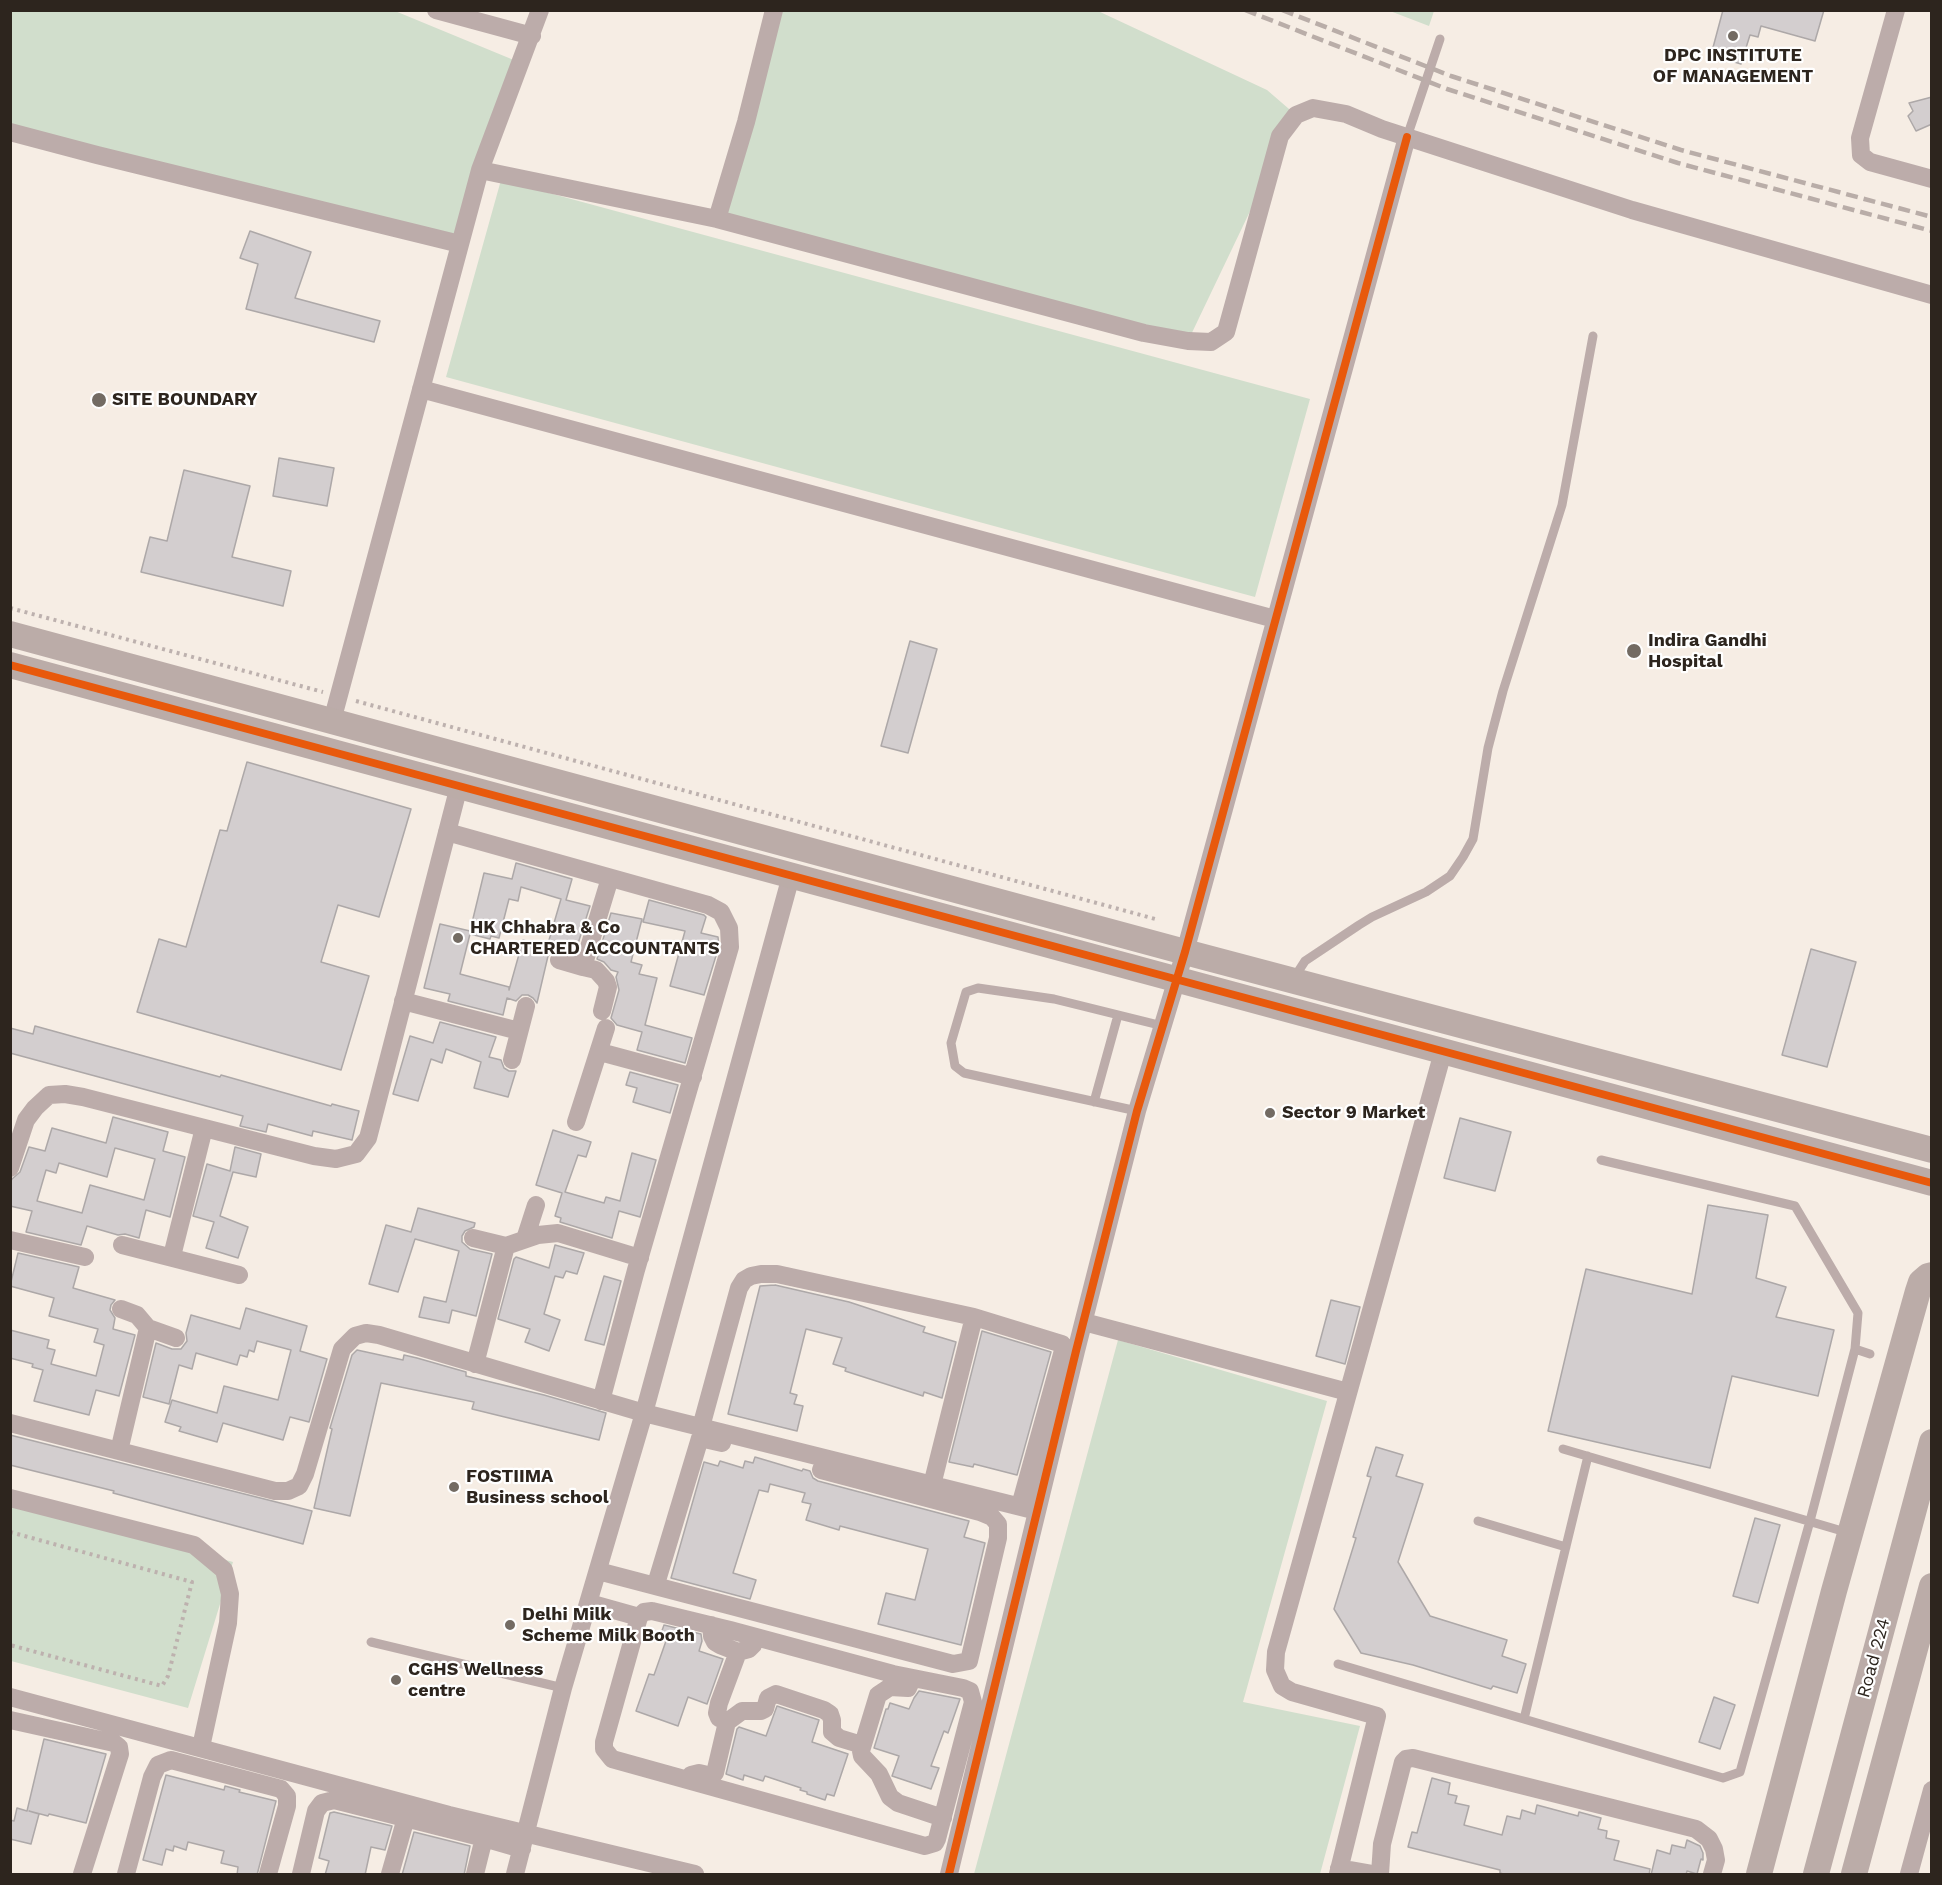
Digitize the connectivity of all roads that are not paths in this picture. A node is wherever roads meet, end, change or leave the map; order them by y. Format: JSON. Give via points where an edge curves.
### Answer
{"nodes":[{"id":1,"x":436,"y":10,"type":"edge"},
{"id":2,"x":540,"y":10,"type":"edge"},
{"id":3,"x":774,"y":10,"type":"edge"},
{"id":4,"x":1896,"y":10,"type":"edge"},
{"id":5,"x":487,"y":17,"type":"edge"},
{"id":6,"x":532,"y":36,"type":"junction"},
{"id":7,"x":1440,"y":39,"type":"dead end"},
{"id":8,"x":10,"y":132,"type":"edge"},
{"id":9,"x":1407,"y":137,"type":"junction"},
{"id":10,"x":480,"y":170,"type":"junction"},
{"id":11,"x":1932,"y":178,"type":"edge"},
{"id":12,"x":717,"y":219,"type":"junction"},
{"id":13,"x":460,"y":244,"type":"junction"},
{"id":14,"x":1932,"y":295,"type":"edge"},
{"id":15,"x":1593,"y":336,"type":"dead end"},
{"id":16,"x":421,"y":389,"type":"junction"},
{"id":17,"x":1275,"y":619,"type":"junction"},
{"id":18,"x":10,"y":634,"type":"edge"},
{"id":19,"x":10,"y":665,"type":"edge"},
{"id":20,"x":332,"y":721,"type":"junction"},
{"id":21,"x":459,"y":786,"type":"junction"},
{"id":22,"x":447,"y":832,"type":"junction"},
{"id":23,"x":791,"y":876,"type":"junction"},
{"id":24,"x":610,"y":878,"type":"junction"},
{"id":25,"x":1185,"y":952,"type":"junction"},
{"id":26,"x":559,"y":960,"type":"dead end"},
{"id":27,"x":583,"y":967,"type":"junction"},
{"id":28,"x":1177,"y":980,"type":"junction"},
{"id":29,"x":1291,"y":981,"type":"junction"},
{"id":30,"x":403,"y":1001,"type":"junction"},
{"id":31,"x":526,"y":1006,"type":"dead end"},
{"id":32,"x":1118,"y":1015,"type":"junction"},
{"id":33,"x":1163,"y":1026,"type":"junction"},
{"id":34,"x":519,"y":1031,"type":"junction"},
{"id":35,"x":600,"y":1052,"type":"junction"},
{"id":36,"x":1443,"y":1052,"type":"junction"},
{"id":37,"x":512,"y":1060,"type":"dead end"},
{"id":38,"x":693,"y":1077,"type":"junction"},
{"id":39,"x":1094,"y":1102,"type":"junction"},
{"id":40,"x":1137,"y":1112,"type":"junction"},
{"id":41,"x":576,"y":1122,"type":"dead end"},
{"id":42,"x":204,"y":1128,"type":"junction"},
{"id":43,"x":1932,"y":1150,"type":"edge"},
{"id":44,"x":1601,"y":1160,"type":"dead end"},
{"id":45,"x":10,"y":1168,"type":"edge"},
{"id":46,"x":1932,"y":1183,"type":"edge"},
{"id":47,"x":536,"y":1205,"type":"dead end"},
{"id":48,"x":473,"y":1238,"type":"dead end"},
{"id":49,"x":525,"y":1239,"type":"junction"},
{"id":50,"x":10,"y":1240,"type":"edge"},
{"id":51,"x":122,"y":1245,"type":"dead end"},
{"id":52,"x":506,"y":1246,"type":"junction"},
{"id":53,"x":172,"y":1256,"type":"junction"},
{"id":54,"x":85,"y":1257,"type":"dead end"},
{"id":55,"x":640,"y":1258,"type":"junction"},
{"id":56,"x":239,"y":1275,"type":"dead end"},
{"id":57,"x":1932,"y":1275,"type":"edge"},
{"id":58,"x":121,"y":1309,"type":"dead end"},
{"id":59,"x":974,"y":1317,"type":"junction"},
{"id":60,"x":1084,"y":1322,"type":"junction"},
{"id":61,"x":148,"y":1328,"type":"junction"},
{"id":62,"x":176,"y":1338,"type":"dead end"},
{"id":63,"x":1855,"y":1349,"type":"junction"},
{"id":64,"x":1870,"y":1354,"type":"dead end"},
{"id":65,"x":475,"y":1364,"type":"junction"},
{"id":66,"x":1348,"y":1392,"type":"junction"},
{"id":67,"x":601,"y":1401,"type":"junction"},
{"id":68,"x":644,"y":1413,"type":"junction"},
{"id":69,"x":10,"y":1423,"type":"edge"},
{"id":70,"x":701,"y":1427,"type":"junction"},
{"id":71,"x":1932,"y":1442,"type":"edge"},
{"id":72,"x":1563,"y":1449,"type":"dead end"},
{"id":73,"x":119,"y":1451,"type":"junction"},
{"id":74,"x":1588,"y":1456,"type":"junction"},
{"id":75,"x":932,"y":1485,"type":"junction"},
{"id":76,"x":10,"y":1498,"type":"edge"},
{"id":77,"x":1029,"y":1509,"type":"junction"},
{"id":78,"x":1478,"y":1521,"type":"dead end"},
{"id":79,"x":1810,"y":1521,"type":"junction"},
{"id":80,"x":1850,"y":1533,"type":"junction"},
{"id":81,"x":1566,"y":1547,"type":"junction"},
{"id":82,"x":598,"y":1570,"type":"junction"},
{"id":83,"x":656,"y":1584,"type":"junction"},
{"id":84,"x":1932,"y":1586,"type":"edge"},
{"id":85,"x":589,"y":1603,"type":"junction"},
{"id":86,"x":639,"y":1617,"type":"junction"},
{"id":87,"x":711,"y":1625,"type":"junction"},
{"id":88,"x":755,"y":1637,"type":"junction"},
{"id":89,"x":371,"y":1642,"type":"dead end"},
{"id":90,"x":738,"y":1652,"type":"junction"},
{"id":91,"x":969,"y":1661,"type":"junction"},
{"id":92,"x":1338,"y":1664,"type":"dead end"},
{"id":93,"x":998,"y":1673,"type":"junction"},
{"id":94,"x":912,"y":1678,"type":"junction"},
{"id":95,"x":563,"y":1688,"type":"junction"},
{"id":96,"x":10,"y":1697,"type":"edge"},
{"id":97,"x":70,"y":1712,"type":"junction"},
{"id":98,"x":1524,"y":1719,"type":"junction"},
{"id":99,"x":10,"y":1720,"type":"edge"},
{"id":100,"x":727,"y":1722,"type":"junction"},
{"id":101,"x":64,"y":1731,"type":"junction"},
{"id":102,"x":862,"y":1745,"type":"junction"},
{"id":103,"x":201,"y":1747,"type":"junction"},
{"id":104,"x":690,"y":1781,"type":"junction"},
{"id":105,"x":1930,"y":1800,"type":"edge"},
{"id":106,"x":406,"y":1818,"type":"junction"},
{"id":107,"x":943,"y":1818,"type":"junction"},
{"id":108,"x":484,"y":1838,"type":"junction"},
{"id":109,"x":523,"y":1841,"type":"junction"},
{"id":110,"x":635,"y":1868,"type":"dead end"},
{"id":111,"x":1338,"y":1871,"type":"edge"},
{"id":112,"x":82,"y":1875,"type":"edge"},
{"id":113,"x":126,"y":1875,"type":"edge"},
{"id":114,"x":268,"y":1875,"type":"edge"},
{"id":115,"x":301,"y":1875,"type":"edge"},
{"id":116,"x":390,"y":1875,"type":"edge"},
{"id":117,"x":475,"y":1875,"type":"edge"},
{"id":118,"x":514,"y":1875,"type":"edge"},
{"id":119,"x":657,"y":1875,"type":"edge"},
{"id":120,"x":695,"y":1875,"type":"edge"},
{"id":121,"x":949,"y":1875,"type":"edge"},
{"id":122,"x":1373,"y":1875,"type":"edge"},
{"id":123,"x":1380,"y":1875,"type":"edge"},
{"id":124,"x":1712,"y":1875,"type":"edge"},
{"id":125,"x":1759,"y":1875,"type":"edge"},
{"id":126,"x":1816,"y":1875,"type":"edge"},
{"id":127,"x":1854,"y":1875,"type":"edge"},
{"id":128,"x":1909,"y":1875,"type":"edge"}],
"edges":[{"from":1,"to":5,"type":"street"},
{"from":2,"to":6,"type":"street"},
{"from":3,"to":12,"type":"street"},
{"from":4,"to":11,"type":"street","via":[[1860,138],[1861,155],[1870,162]]},
{"from":5,"to":6,"type":"street"},
{"from":6,"to":10,"type":"street"},
{"from":7,"to":9,"type":"lane"},
{"from":8,"to":13,"type":"street"},
{"from":9,"to":12,"type":"street","via":[[1346,114],[1313,108],[1296,115],[1280,136],[1226,332],[1211,342],[1144,333]]},
{"from":9,"to":14,"type":"street","via":[[1632,210]]},
{"from":9,"to":17,"type":"street"},
{"from":10,"to":12,"type":"street"},
{"from":10,"to":13,"type":"street"},
{"from":13,"to":16,"type":"street"},
{"from":15,"to":29,"type":"lane","via":[[1562,505],[1497,714],[1473,839],[1449,876],[1426,892],[1359,925],[1305,961]]},
{"from":16,"to":17,"type":"street"},
{"from":16,"to":20,"type":"street"},
{"from":17,"to":25,"type":"street"},
{"from":18,"to":20,"type":"street"},
{"from":19,"to":21,"type":"street"},
{"from":20,"to":25,"type":"street"},
{"from":21,"to":22,"type":"street"},
{"from":21,"to":23,"type":"street"},
{"from":22,"to":24,"type":"street"},
{"from":22,"to":30,"type":"street"},
{"from":23,"to":28,"type":"street"},
{"from":23,"to":68,"type":"street"},
{"from":24,"to":27,"type":"street"},
{"from":24,"to":38,"type":"street","via":[[708,905],[721,912],[729,928],[730,947]]},
{"from":25,"to":28,"type":"street"},
{"from":25,"to":29,"type":"street"},
{"from":26,"to":27,"type":"street"},
{"from":27,"to":35,"type":"street","via":[[596,970],[608,987]]},
{"from":28,"to":33,"type":"street"},
{"from":28,"to":36,"type":"street"},
{"from":29,"to":43,"type":"street"},
{"from":30,"to":34,"type":"street"},
{"from":30,"to":42,"type":"street","via":[[368,1138],[356,1154],[336,1159],[314,1156]]},
{"from":31,"to":34,"type":"street"},
{"from":32,"to":33,"type":"lane"},
{"from":32,"to":39,"type":"lane"},
{"from":32,"to":39,"type":"lane","via":[[1054,999],[978,988],[966,992],[951,1043],[955,1066],[964,1073]]},
{"from":33,"to":40,"type":"street"},
{"from":34,"to":37,"type":"street"},
{"from":35,"to":38,"type":"street"},
{"from":35,"to":41,"type":"street"},
{"from":36,"to":46,"type":"street"},
{"from":36,"to":66,"type":"street"},
{"from":38,"to":55,"type":"street"},
{"from":39,"to":40,"type":"lane"},
{"from":40,"to":60,"type":"street"},
{"from":42,"to":45,"type":"street","via":[[83,1097],[49,1095],[26,1120]]},
{"from":42,"to":53,"type":"street"},
{"from":44,"to":63,"type":"lane","via":[[1795,1206],[1858,1313]]},
{"from":47,"to":49,"type":"street"},
{"from":48,"to":52,"type":"street"},
{"from":49,"to":52,"type":"street"},
{"from":49,"to":55,"type":"street","via":[[558,1233]]},
{"from":50,"to":54,"type":"street"},
{"from":51,"to":53,"type":"street"},
{"from":52,"to":65,"type":"street"},
{"from":53,"to":56,"type":"street"},
{"from":55,"to":67,"type":"street"},
{"from":57,"to":80,"type":"street","via":[[1918,1291]]},
{"from":58,"to":61,"type":"street","via":[[137,1315]]},
{"from":59,"to":70,"type":"street","via":[[777,1274],[751,1276],[740,1288]]},
{"from":59,"to":75,"type":"street"},
{"from":59,"to":77,"type":"street","via":[[1064,1347]]},
{"from":60,"to":66,"type":"street"},
{"from":60,"to":77,"type":"street"},
{"from":61,"to":62,"type":"street"},
{"from":61,"to":73,"type":"street"},
{"from":63,"to":64,"type":"lane"},
{"from":63,"to":79,"type":"lane"},
{"from":65,"to":67,"type":"street"},
{"from":65,"to":73,"type":"street","via":[[380,1335],[355,1335],[342,1348],[305,1474],[299,1486],[288,1491]]},
{"from":66,"to":111,"type":"street","via":[[1276,1652],[1275,1670],[1282,1686],[1292,1692],[1377,1716]]},
{"from":67,"to":68,"type":"street"},
{"from":68,"to":70,"type":"street"},
{"from":68,"to":82,"type":"street"},
{"from":69,"to":73,"type":"street"},
{"from":70,"to":75,"type":"street"},
{"from":71,"to":126,"type":"street","name":"Road 224"},
{"from":72,"to":74,"type":"lane"},
{"from":74,"to":79,"type":"lane"},
{"from":74,"to":81,"type":"lane"},
{"from":75,"to":77,"type":"street"},
{"from":76,"to":103,"type":"street","via":[[194,1545],[224,1570],[230,1594],[228,1623]]},
{"from":77,"to":93,"type":"street"},
{"from":78,"to":81,"type":"lane"},
{"from":79,"to":80,"type":"lane"},
{"from":79,"to":98,"type":"lane","via":[[1740,1772],[1723,1778]]},
{"from":80,"to":125,"type":"street"},
{"from":81,"to":98,"type":"lane"},
{"from":82,"to":83,"type":"street"},
{"from":82,"to":85,"type":"street"},
{"from":83,"to":91,"type":"street","via":[[952,1664]]},
{"from":83,"to":91,"type":"street","via":[[700,1438],[704,1438],[992,1517],[998,1524],[998,1538]]},
{"from":84,"to":127,"type":"street","name":"Road 224"},
{"from":85,"to":86,"type":"street"},
{"from":85,"to":95,"type":"street"},
{"from":86,"to":87,"type":"street","via":[[652,1611]]},
{"from":86,"to":104,"type":"street","via":[[604,1749],[612,1759]]},
{"from":87,"to":88,"type":"street"},
{"from":87,"to":90,"type":"street","via":[[715,1642]]},
{"from":88,"to":90,"type":"street","via":[[753,1646]]},
{"from":88,"to":94,"type":"street"},
{"from":89,"to":95,"type":"lane"},
{"from":90,"to":100,"type":"street","via":[[717,1713]]},
{"from":91,"to":93,"type":"street"},
{"from":92,"to":98,"type":"lane"},
{"from":93,"to":121,"type":"street"},
{"from":94,"to":102,"type":"street","via":[[908,1688],[890,1687],[878,1695]]},
{"from":94,"to":107,"type":"street","via":[[963,1688],[972,1696]]},
{"from":95,"to":109,"type":"street"},
{"from":96,"to":97,"type":"street"},
{"from":97,"to":101,"type":"street"},
{"from":97,"to":103,"type":"street"},
{"from":99,"to":101,"type":"street"},
{"from":100,"to":102,"type":"street","via":[[742,1712],[765,1709],[768,1698],[776,1694],[824,1710],[830,1714],[832,1732]]},
{"from":100,"to":104,"type":"street","via":[[716,1773],[694,1773]]},
{"from":101,"to":112,"type":"street","via":[[114,1743],[120,1754]]},
{"from":102,"to":107,"type":"street","via":[[862,1756],[879,1774],[890,1797]]},
{"from":103,"to":109,"type":"street","via":[[449,1815]]},
{"from":104,"to":107,"type":"street","via":[[925,1846],[937,1839]]},
{"from":105,"to":128,"type":"street"},
{"from":106,"to":108,"type":"street"},
{"from":106,"to":115,"type":"street","via":[[334,1800],[322,1803],[316,1811]]},
{"from":106,"to":116,"type":"street"},
{"from":108,"to":109,"type":"street"},
{"from":108,"to":117,"type":"street"},
{"from":109,"to":118,"type":"street"},
{"from":109,"to":120,"type":"street"},
{"from":110,"to":119,"type":"street"},
{"from":111,"to":122,"type":"street"},
{"from":113,"to":114,"type":"street","via":[[152,1777],[158,1765],[171,1760],[281,1789],[287,1806]]},
{"from":123,"to":124,"type":"street","via":[[1382,1844],[1403,1762],[1413,1758],[1696,1829],[1714,1849]]}]}
